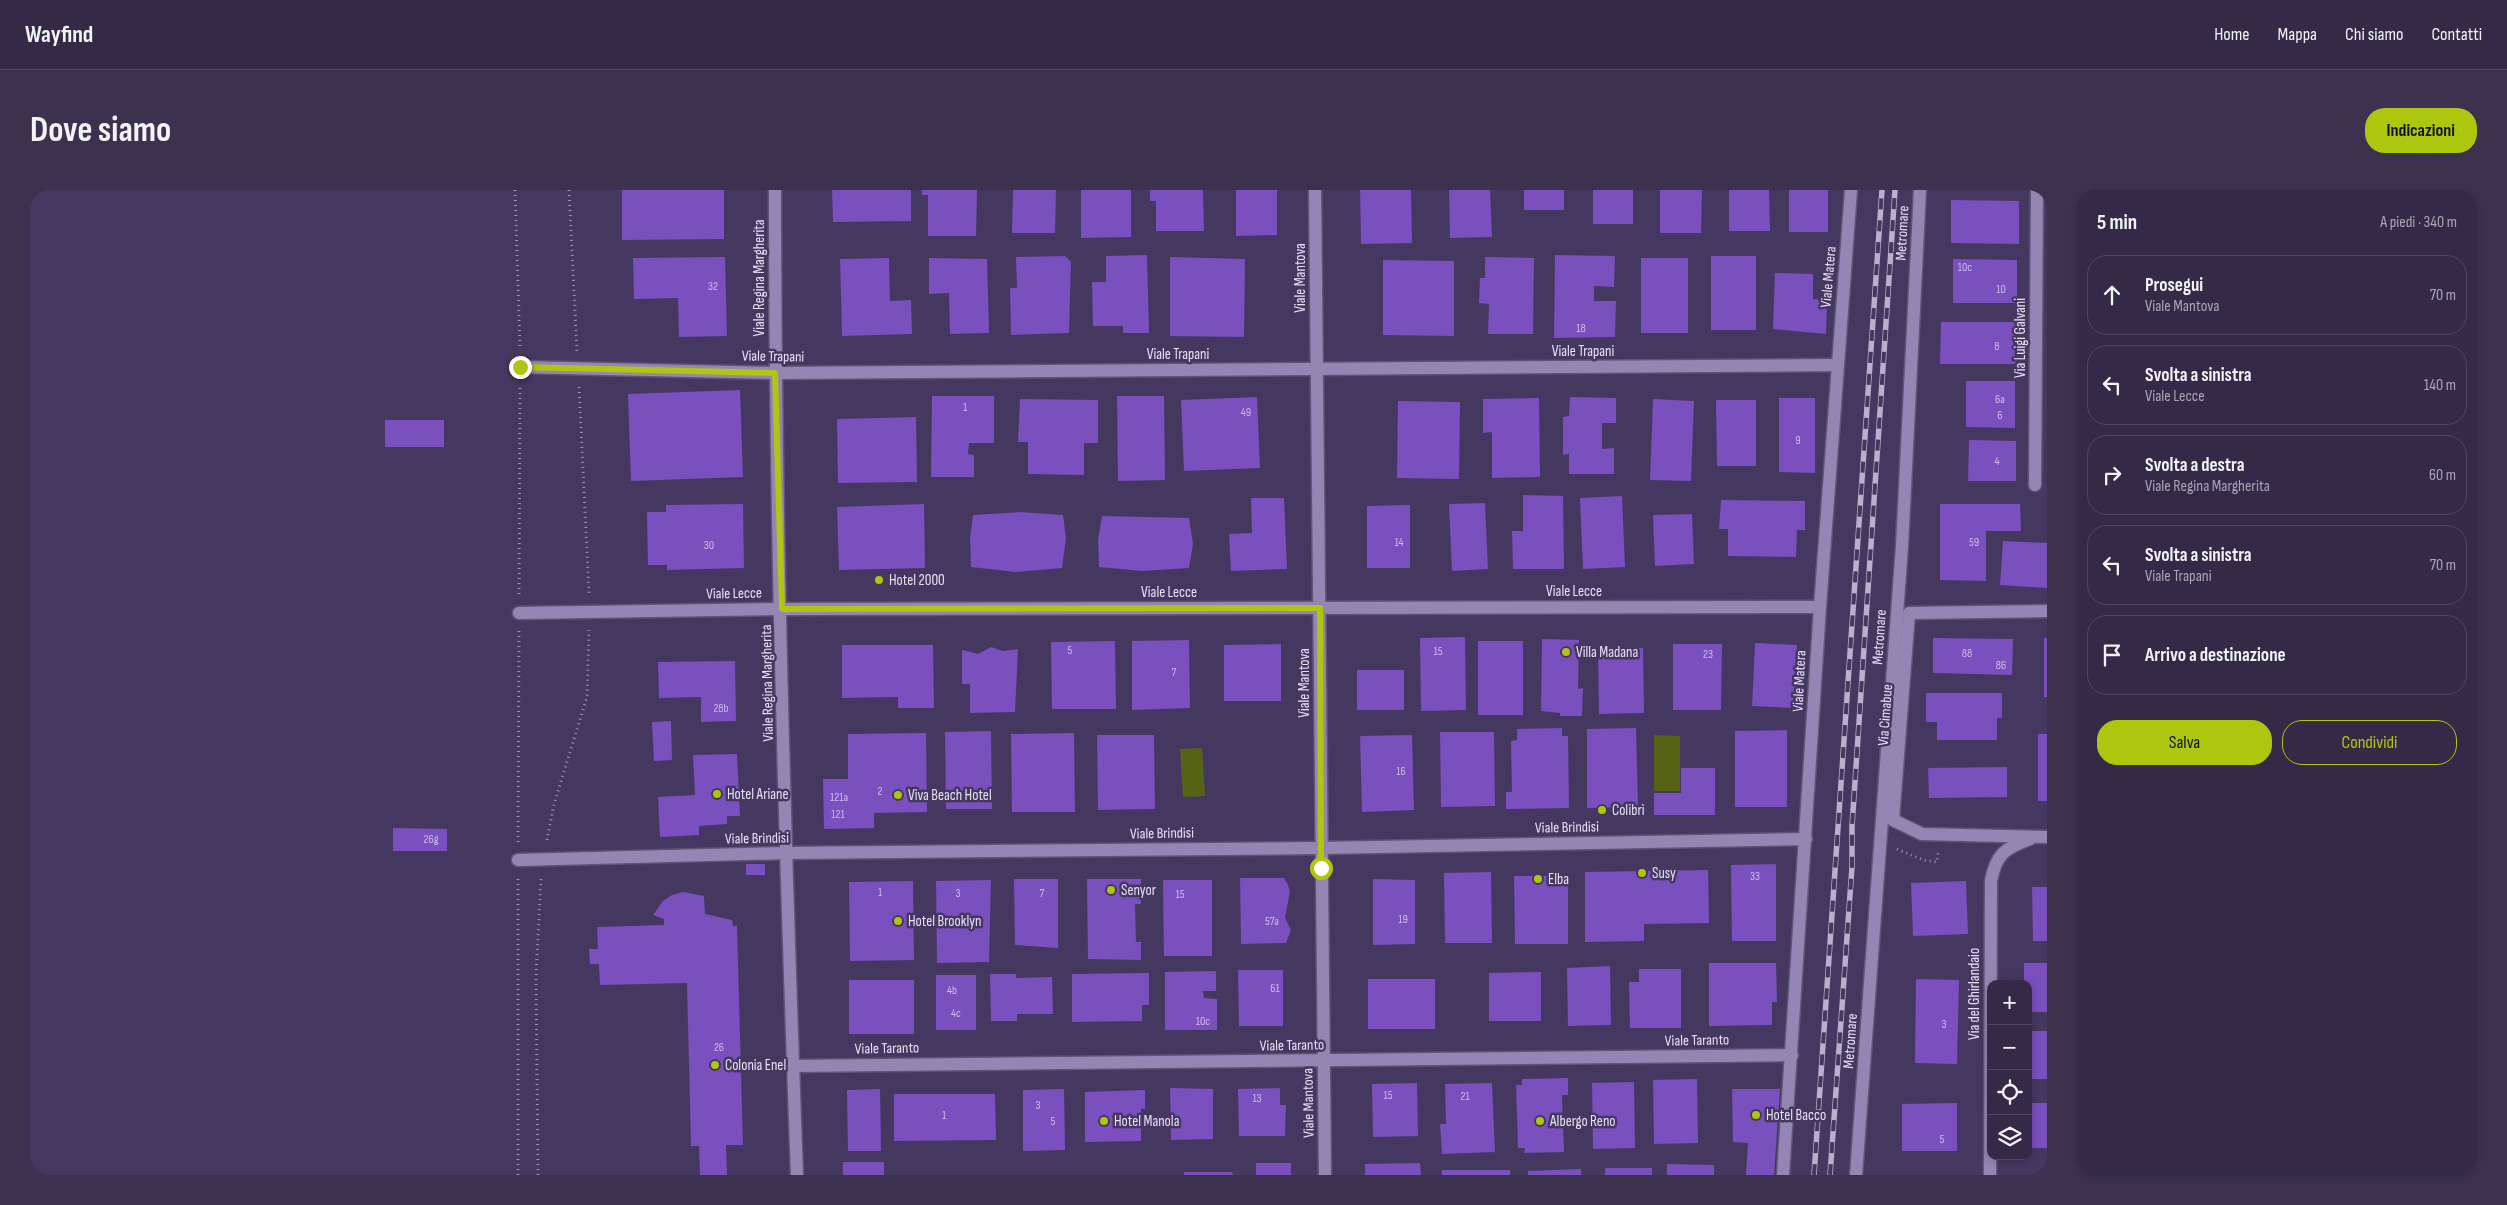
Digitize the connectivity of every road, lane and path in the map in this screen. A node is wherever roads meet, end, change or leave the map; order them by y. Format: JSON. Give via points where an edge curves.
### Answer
{"nodes":[{"id":1,"x":515,"y":190,"type":"edge"},
{"id":2,"x":569,"y":190,"type":"edge"},
{"id":3,"x":775,"y":190,"type":"edge"},
{"id":4,"x":1315,"y":190,"type":"edge"},
{"id":5,"x":1851,"y":190,"type":"edge"},
{"id":6,"x":1920,"y":190,"type":"edge"},
{"id":7,"x":2038,"y":190,"type":"edge"},
{"id":8,"x":1837,"y":366,"type":"junction"},
{"id":9,"x":520,"y":367,"type":"junction"},
{"id":10,"x":578,"y":368,"type":"junction"},
{"id":11,"x":1317,"y":369,"type":"junction"},
{"id":12,"x":775,"y":373,"type":"junction"},
{"id":13,"x":2035,"y":485,"type":"dead end"},
{"id":14,"x":1820,"y":607,"type":"junction"},
{"id":15,"x":1320,"y":608,"type":"junction"},
{"id":16,"x":782,"y":609,"type":"junction"},
{"id":17,"x":2047,"y":611,"type":"edge"},
{"id":18,"x":590,"y":612,"type":"junction"},
{"id":19,"x":519,"y":613,"type":"junction"},
{"id":20,"x":2041,"y":837,"type":"edge"},
{"id":21,"x":1806,"y":839,"type":"junction"},
{"id":22,"x":1321,"y":848,"type":"junction"},
{"id":23,"x":786,"y":853,"type":"junction"},
{"id":24,"x":543,"y":859,"type":"junction"},
{"id":25,"x":518,"y":860,"type":"junction"},
{"id":26,"x":1792,"y":1055,"type":"junction"},
{"id":27,"x":1323,"y":1060,"type":"junction"},
{"id":28,"x":793,"y":1066,"type":"junction"},
{"id":29,"x":518,"y":1175,"type":"edge"},
{"id":30,"x":538,"y":1175,"type":"edge"},
{"id":31,"x":797,"y":1175,"type":"edge"},
{"id":32,"x":1325,"y":1175,"type":"edge"},
{"id":33,"x":1783,"y":1175,"type":"edge"},
{"id":34,"x":1856,"y":1175,"type":"edge"},
{"id":35,"x":1990,"y":1175,"type":"edge"}],
"edges":[{"from":1,"to":9,"type":"path"},
{"from":2,"to":10,"type":"path"},
{"from":3,"to":12,"type":"street","name":"Viale Regina Margherita"},
{"from":4,"to":11,"type":"street","name":"Viale Mantova"},
{"from":5,"to":8,"type":"street","name":"Viale Matera"},
{"from":6,"to":34,"type":"street","name":"Metromare","via":[[1902,536]]},
{"from":7,"to":13,"type":"street","name":"Via Luigi Galvani"},
{"from":8,"to":11,"type":"street","name":"Viale Trapani"},
{"from":8,"to":14,"type":"street","name":"Viale Matera"},
{"from":9,"to":10,"type":"street","name":"Viale Trapani"},
{"from":9,"to":19,"type":"path"},
{"from":10,"to":12,"type":"street","name":"Viale Trapani"},
{"from":10,"to":18,"type":"path"},
{"from":11,"to":12,"type":"street","name":"Viale Trapani"},
{"from":11,"to":15,"type":"street","name":"Viale Mantova"},
{"from":12,"to":16,"type":"street","name":"Viale Regina Margherita"},
{"from":14,"to":15,"type":"street","name":"Viale Lecce"},
{"from":14,"to":21,"type":"street","name":"Viale Matera"},
{"from":15,"to":16,"type":"street","name":"Viale Lecce"},
{"from":15,"to":22,"type":"street","name":"Viale Mantova"},
{"from":16,"to":18,"type":"street","name":"Viale Lecce"},
{"from":16,"to":23,"type":"street","name":"Viale Regina Margherita"},
{"from":17,"to":20,"type":"street","name":"Via Cimabue","via":[[1908,612],[1893,820],[1922,834]]},
{"from":18,"to":19,"type":"street","name":"Viale Lecce"},
{"from":18,"to":24,"type":"path","via":[[587,697],[554,804]]},
{"from":19,"to":25,"type":"path"},
{"from":20,"to":35,"type":"street","name":"Via del Ghirlandaio","via":[[2002,853],[1994,864],[1991,881]]},
{"from":21,"to":22,"type":"street","name":"Viale Brindisi"},
{"from":21,"to":26,"type":"street","name":"Viale Matera"},
{"from":22,"to":23,"type":"street","name":"Viale Brindisi"},
{"from":22,"to":27,"type":"street","name":"Viale Mantova"},
{"from":23,"to":24,"type":"street","name":"Viale Brindisi"},
{"from":23,"to":28,"type":"street","name":"Viale Regina Margherita"},
{"from":24,"to":25,"type":"street","name":"Viale Brindisi"},
{"from":24,"to":30,"type":"path","via":[[536,976]]},
{"from":25,"to":29,"type":"path"},
{"from":26,"to":27,"type":"street","name":"Viale Taranto"},
{"from":26,"to":33,"type":"street","name":"Viale Matera"},
{"from":27,"to":28,"type":"street","name":"Viale Taranto"},
{"from":27,"to":32,"type":"street","name":"Viale Mantova"},
{"from":28,"to":31,"type":"street","name":"Viale Regina Margherita"}]}
